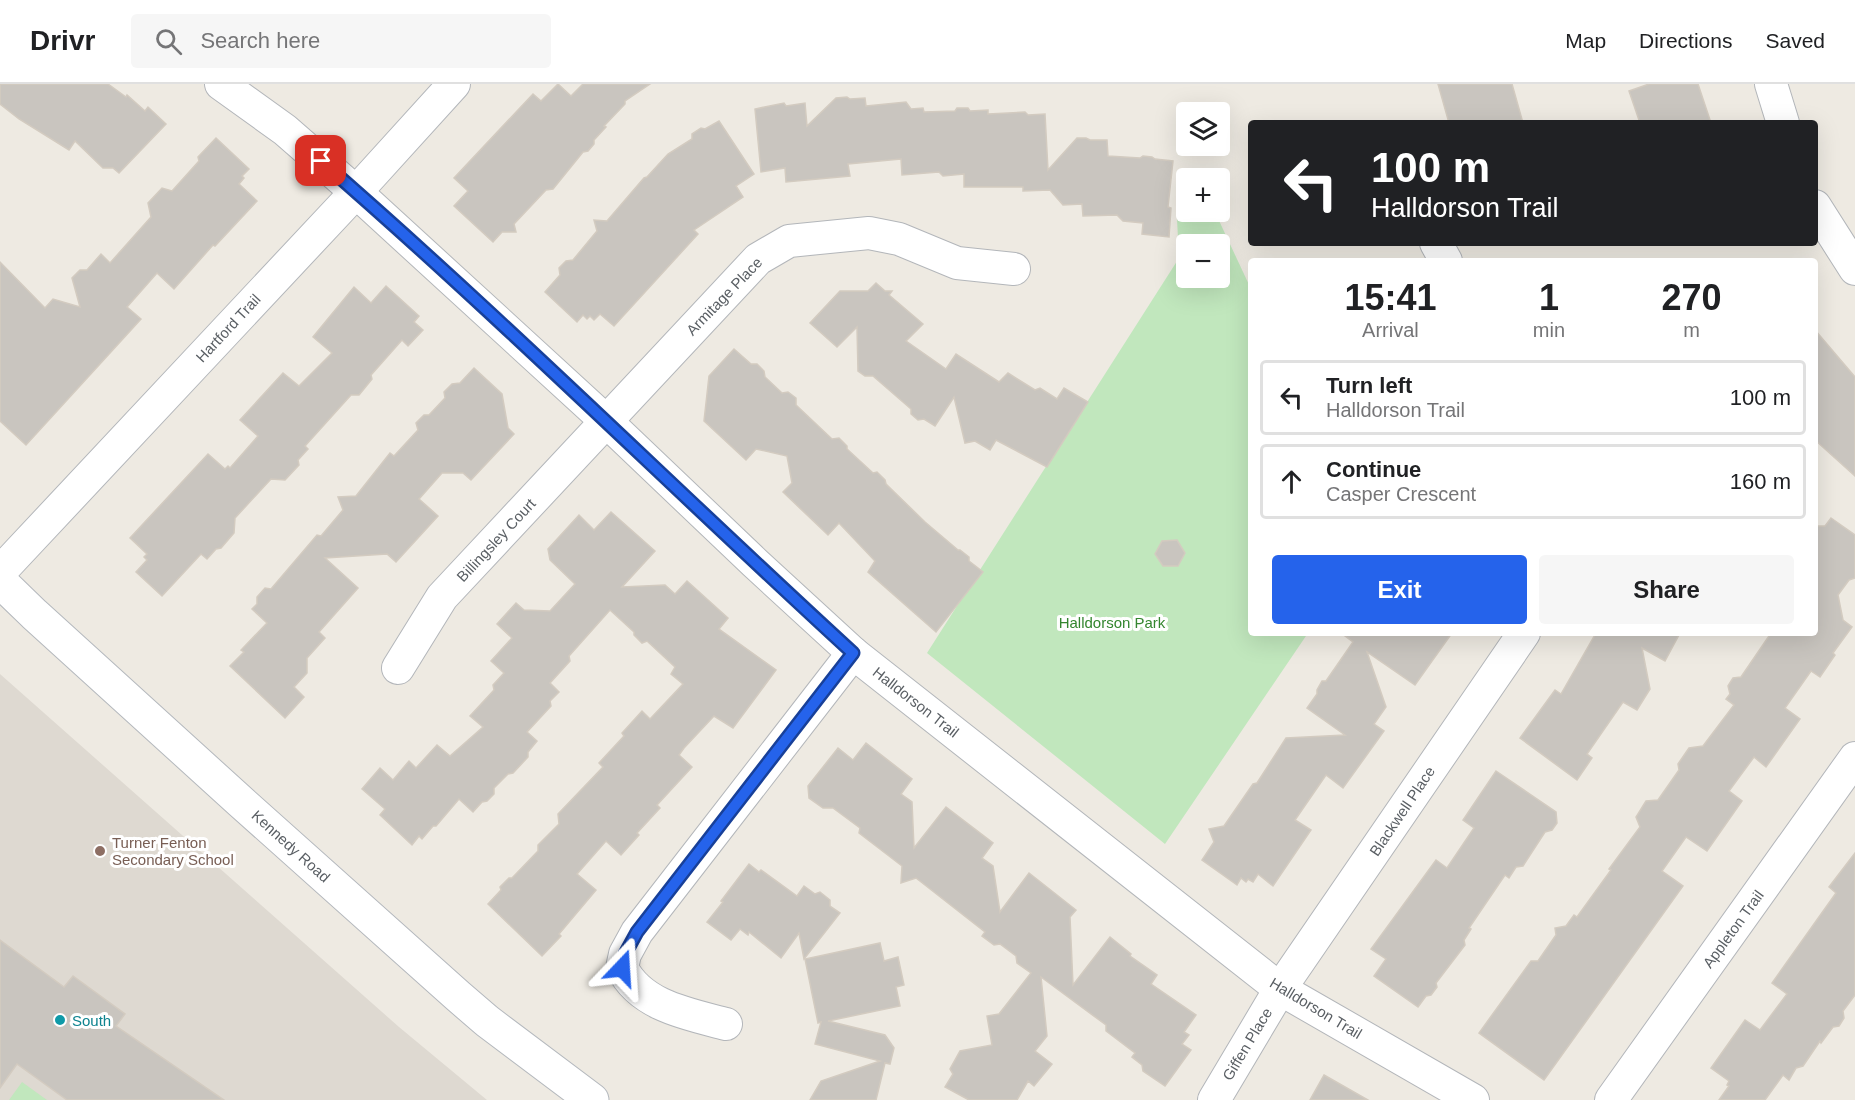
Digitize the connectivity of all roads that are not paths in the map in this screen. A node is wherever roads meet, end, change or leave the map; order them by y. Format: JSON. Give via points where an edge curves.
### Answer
{"nodes":[{"id":1,"x":220,"y":84,"type":"edge"},
{"id":2,"x":454,"y":84,"type":"edge"},
{"id":3,"x":1771,"y":84,"type":"edge"},
{"id":4,"x":1781,"y":120,"type":"edge"},
{"id":5,"x":356,"y":192,"type":"junction"},
{"id":6,"x":1818,"y":211,"type":"edge"},
{"id":7,"x":1014,"y":269,"type":"dead end"},
{"id":8,"x":1855,"y":269,"type":"edge"},
{"id":9,"x":606,"y":421,"type":"junction"},
{"id":10,"x":0,"y":572,"type":"edge"},
{"id":11,"x":0,"y":581,"type":"edge"},
{"id":12,"x":1522,"y":636,"type":"edge"},
{"id":13,"x":853,"y":653,"type":"junction"},
{"id":14,"x":398,"y":668,"type":"dead end"},
{"id":15,"x":1855,"y":758,"type":"edge"},
{"id":16,"x":1280,"y":988,"type":"junction"},
{"id":17,"x":726,"y":1024,"type":"dead end"},
{"id":18,"x":592,"y":1100,"type":"edge"},
{"id":19,"x":1214,"y":1100,"type":"edge"},
{"id":20,"x":1473,"y":1100,"type":"edge"},
{"id":21,"x":1611,"y":1100,"type":"edge"}],
"edges":[{"from":1,"to":5,"type":"street","name":"Halldorson Trail","via":[[285,130]]},
{"from":2,"to":5,"type":"street","name":"Hartford Trail"},
{"from":3,"to":4,"type":"street"},
{"from":5,"to":9,"type":"street","name":"Halldorson Trail"},
{"from":5,"to":10,"type":"street","name":"Hartford Trail"},
{"from":6,"to":8,"type":"street"},
{"from":7,"to":9,"type":"street","name":"Armitage Place","via":[[957,263],[899,239],[869,233],[789,241],[758,258]]},
{"from":9,"to":13,"type":"street","name":"Halldorson Trail"},
{"from":9,"to":14,"type":"street","name":"Billingsley Court","via":[[442,597]]},
{"from":11,"to":18,"type":"main road","name":"Kennedy Road","via":[[458,996]]},
{"from":12,"to":16,"type":"street","name":"Blackwell Place"},
{"from":13,"to":16,"type":"street","name":"Halldorson Trail"},
{"from":13,"to":17,"type":"street","via":[[637,932],[625,954],[622,968],[637,990],[686,1014]]},
{"from":15,"to":21,"type":"street","name":"Appleton Trail"},
{"from":16,"to":19,"type":"street","name":"Giffen Place"},
{"from":16,"to":20,"type":"street","name":"Halldorson Trail"}]}
